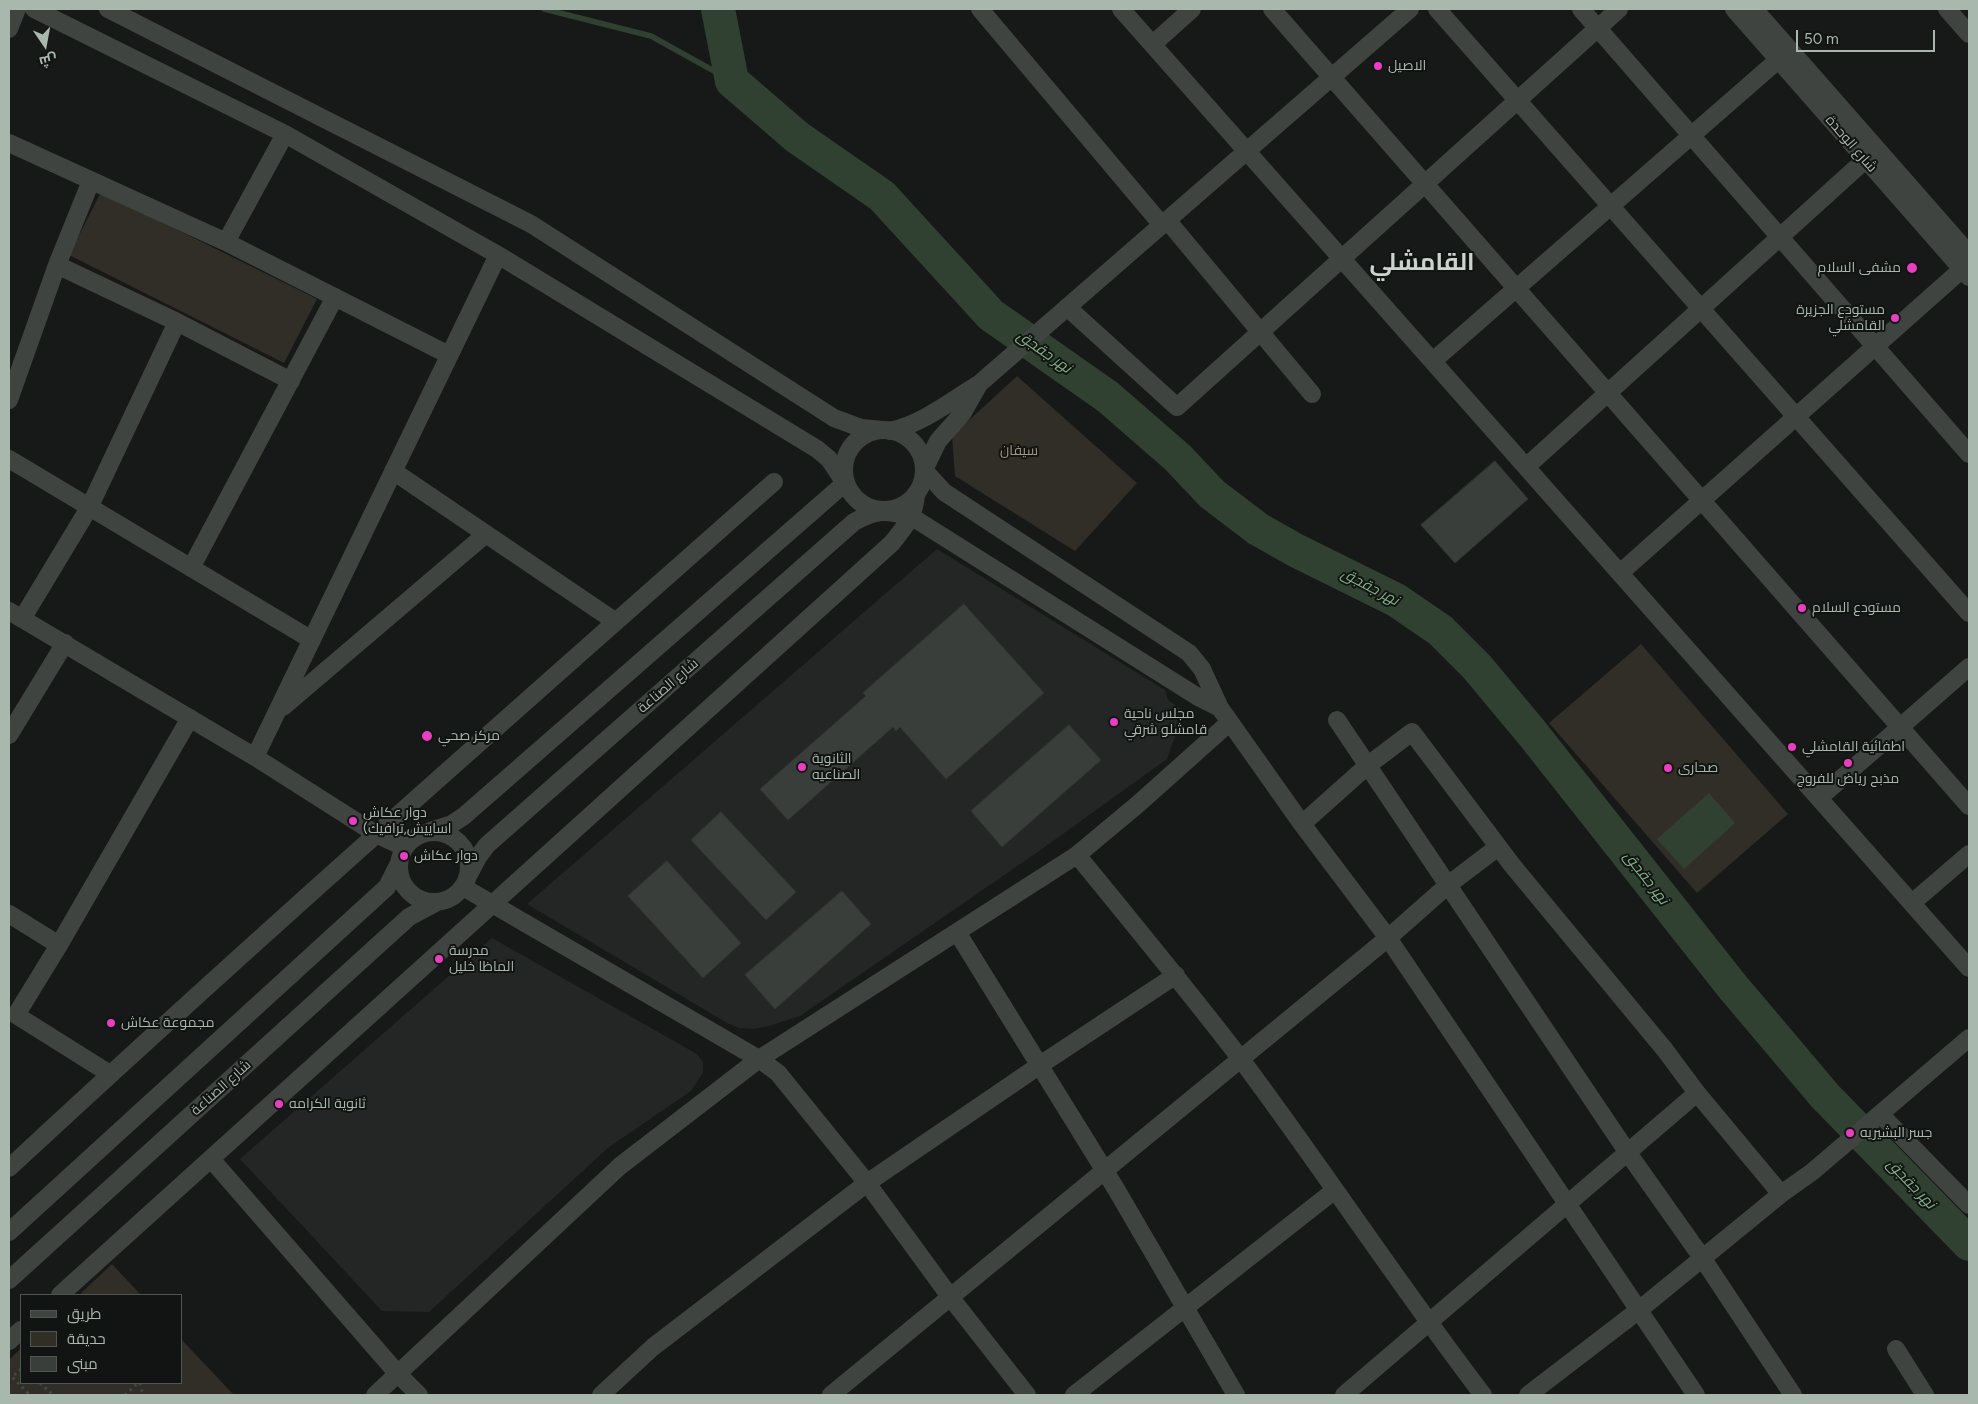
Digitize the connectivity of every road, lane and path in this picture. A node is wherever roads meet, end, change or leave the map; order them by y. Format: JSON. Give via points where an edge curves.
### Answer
{"nodes":[{"id":1,"x":17,"y":9,"type":"edge"},
{"id":2,"x":34,"y":9,"type":"edge"},
{"id":3,"x":108,"y":9,"type":"edge"},
{"id":4,"x":980,"y":9,"type":"edge"},
{"id":5,"x":1121,"y":9,"type":"edge"},
{"id":6,"x":1192,"y":9,"type":"edge"},
{"id":7,"x":1272,"y":9,"type":"edge"},
{"id":8,"x":1410,"y":9,"type":"edge"},
{"id":9,"x":1437,"y":9,"type":"edge"},
{"id":10,"x":1581,"y":9,"type":"edge"},
{"id":11,"x":1619,"y":9,"type":"edge"},
{"id":12,"x":1734,"y":9,"type":"edge"},
{"id":13,"x":1754,"y":9,"type":"edge"},
{"id":14,"x":1947,"y":9,"type":"edge"},
{"id":15,"x":1598,"y":28,"type":"junction"},
{"id":16,"x":9,"y":29,"type":"edge"},
{"id":17,"x":1969,"y":34,"type":"edge"},
{"id":18,"x":1153,"y":44,"type":"junction"},
{"id":19,"x":1778,"y":60,"type":"junction"},
{"id":20,"x":1332,"y":77,"type":"junction"},
{"id":21,"x":1517,"y":100,"type":"junction"},
{"id":22,"x":285,"y":134,"type":"junction"},
{"id":23,"x":1691,"y":135,"type":"junction"},
{"id":24,"x":9,"y":143,"type":"edge"},
{"id":25,"x":1248,"y":151,"type":"junction"},
{"id":26,"x":1865,"y":160,"type":"junction"},
{"id":27,"x":91,"y":181,"type":"junction"},
{"id":28,"x":1425,"y":184,"type":"junction"},
{"id":29,"x":1610,"y":206,"type":"junction"},
{"id":30,"x":1165,"y":223,"type":"junction"},
{"id":31,"x":1780,"y":237,"type":"junction"},
{"id":32,"x":226,"y":242,"type":"junction"},
{"id":33,"x":498,"y":255,"type":"junction"},
{"id":34,"x":1342,"y":258,"type":"junction"},
{"id":35,"x":57,"y":265,"type":"junction"},
{"id":36,"x":1967,"y":266,"type":"edge"},
{"id":37,"x":1516,"y":288,"type":"junction"},
{"id":38,"x":336,"y":297,"type":"junction"},
{"id":39,"x":1701,"y":309,"type":"junction"},
{"id":40,"x":1062,"y":312,"type":"junction"},
{"id":41,"x":178,"y":322,"type":"junction"},
{"id":42,"x":1260,"y":332,"type":"junction"},
{"id":43,"x":1876,"y":346,"type":"junction"},
{"id":44,"x":449,"y":355,"type":"junction"},
{"id":45,"x":1433,"y":361,"type":"junction"},
{"id":46,"x":291,"y":381,"type":"junction"},
{"id":47,"x":979,"y":384,"type":"junction"},
{"id":48,"x":1608,"y":393,"type":"junction"},
{"id":49,"x":1312,"y":394,"type":"dead end"},
{"id":50,"x":9,"y":400,"type":"edge"},
{"id":51,"x":1796,"y":416,"type":"junction"},
{"id":52,"x":886,"y":430,"type":"junction"},
{"id":53,"x":1969,"y":454,"type":"edge"},
{"id":54,"x":9,"y":459,"type":"edge"},
{"id":55,"x":1526,"y":467,"type":"junction"},
{"id":56,"x":924,"y":470,"type":"junction"},
{"id":57,"x":393,"y":472,"type":"junction"},
{"id":58,"x":774,"y":482,"type":"dead end"},
{"id":59,"x":845,"y":483,"type":"junction"},
{"id":60,"x":916,"y":494,"type":"junction"},
{"id":61,"x":1702,"y":500,"type":"junction"},
{"id":62,"x":89,"y":508,"type":"junction"},
{"id":63,"x":884,"y":511,"type":"junction"},
{"id":64,"x":912,"y":517,"type":"junction"},
{"id":65,"x":486,"y":534,"type":"junction"},
{"id":66,"x":191,"y":568,"type":"junction"},
{"id":67,"x":1620,"y":573,"type":"junction"},
{"id":68,"x":1969,"y":613,"type":"edge"},
{"id":69,"x":15,"y":615,"type":"edge"},
{"id":70,"x":616,"y":622,"type":"junction"},
{"id":71,"x":312,"y":640,"type":"junction"},
{"id":72,"x":64,"y":643,"type":"junction"},
{"id":73,"x":1969,"y":666,"type":"edge"},
{"id":74,"x":277,"y":712,"type":"junction"},
{"id":75,"x":1225,"y":715,"type":"junction"},
{"id":76,"x":190,"y":718,"type":"junction"},
{"id":77,"x":1337,"y":720,"type":"dead end"},
{"id":78,"x":1899,"y":726,"type":"junction"},
{"id":79,"x":9,"y":735,"type":"edge"},
{"id":80,"x":255,"y":757,"type":"junction"},
{"id":81,"x":1367,"y":766,"type":"junction"},
{"id":82,"x":1819,"y":798,"type":"junction"},
{"id":83,"x":1969,"y":806,"type":"edge"},
{"id":84,"x":1302,"y":824,"type":"junction"},
{"id":85,"x":430,"y":831,"type":"junction"},
{"id":86,"x":376,"y":834,"type":"junction"},
{"id":87,"x":404,"y":846,"type":"junction"},
{"id":88,"x":1498,"y":847,"type":"junction"},
{"id":89,"x":1969,"y":854,"type":"edge"},
{"id":90,"x":1077,"y":855,"type":"junction"},
{"id":91,"x":398,"y":865,"type":"junction"},
{"id":92,"x":465,"y":882,"type":"junction"},
{"id":93,"x":1448,"y":885,"type":"junction"},
{"id":94,"x":437,"y":902,"type":"junction"},
{"id":95,"x":1912,"y":903,"type":"junction"},
{"id":96,"x":492,"y":905,"type":"junction"},
{"id":97,"x":9,"y":914,"type":"edge"},
{"id":98,"x":957,"y":932,"type":"junction"},
{"id":99,"x":1388,"y":938,"type":"junction"},
{"id":100,"x":59,"y":944,"type":"junction"},
{"id":101,"x":1969,"y":968,"type":"edge"},
{"id":102,"x":1176,"y":975,"type":"junction"},
{"id":103,"x":1969,"y":1038,"type":"edge"},
{"id":104,"x":759,"y":1059,"type":"junction"},
{"id":105,"x":1240,"y":1059,"type":"junction"},
{"id":106,"x":1040,"y":1065,"type":"junction"},
{"id":107,"x":110,"y":1074,"type":"junction"},
{"id":108,"x":1697,"y":1093,"type":"junction"},
{"id":109,"x":1880,"y":1114,"type":"junction"},
{"id":110,"x":1628,"y":1153,"type":"junction"},
{"id":111,"x":211,"y":1159,"type":"junction"},
{"id":112,"x":9,"y":1168,"type":"edge"},
{"id":113,"x":1104,"y":1170,"type":"junction"},
{"id":114,"x":867,"y":1184,"type":"junction"},
{"id":115,"x":1335,"y":1190,"type":"junction"},
{"id":116,"x":1782,"y":1194,"type":"junction"},
{"id":117,"x":1568,"y":1204,"type":"junction"},
{"id":118,"x":1969,"y":1205,"type":"edge"},
{"id":119,"x":9,"y":1232,"type":"edge"},
{"id":120,"x":1703,"y":1259,"type":"junction"},
{"id":121,"x":9,"y":1280,"type":"edge"},
{"id":122,"x":61,"y":1294,"type":"edge"},
{"id":123,"x":951,"y":1298,"type":"junction"},
{"id":124,"x":1186,"y":1308,"type":"junction"},
{"id":125,"x":1639,"y":1310,"type":"junction"},
{"id":126,"x":1429,"y":1323,"type":"junction"},
{"id":127,"x":20,"y":1331,"type":"edge"},
{"id":128,"x":9,"y":1341,"type":"edge"},
{"id":129,"x":1896,"y":1349,"type":"dead end"},
{"id":130,"x":20,"y":1370,"type":"edge"},
{"id":131,"x":398,"y":1374,"type":"junction"},
{"id":132,"x":41,"y":1384,"type":"edge"},
{"id":133,"x":138,"y":1384,"type":"edge"},
{"id":134,"x":28,"y":1395,"type":"edge"},
{"id":135,"x":53,"y":1395,"type":"edge"},
{"id":136,"x":125,"y":1395,"type":"edge"},
{"id":137,"x":375,"y":1395,"type":"edge"},
{"id":138,"x":419,"y":1395,"type":"edge"},
{"id":139,"x":601,"y":1395,"type":"edge"},
{"id":140,"x":830,"y":1395,"type":"edge"},
{"id":141,"x":1027,"y":1395,"type":"edge"},
{"id":142,"x":1074,"y":1395,"type":"edge"},
{"id":143,"x":1236,"y":1395,"type":"edge"},
{"id":144,"x":1344,"y":1395,"type":"edge"},
{"id":145,"x":1483,"y":1395,"type":"edge"},
{"id":146,"x":1528,"y":1395,"type":"edge"},
{"id":147,"x":1696,"y":1395,"type":"edge"},
{"id":148,"x":1794,"y":1395,"type":"edge"},
{"id":149,"x":1925,"y":1395,"type":"edge"}],
"edges":[{"from":1,"to":16,"type":"street"},
{"from":2,"to":22,"type":"street"},
{"from":3,"to":52,"type":"street","via":[[531,224],[834,418],[861,428]]},
{"from":4,"to":30,"type":"street"},
{"from":5,"to":18,"type":"street"},
{"from":6,"to":18,"type":"street"},
{"from":7,"to":20,"type":"street"},
{"from":8,"to":20,"type":"street"},
{"from":9,"to":21,"type":"street"},
{"from":10,"to":15,"type":"street"},
{"from":11,"to":15,"type":"street"},
{"from":12,"to":19,"type":"street","name":"شارع الوحدة"},
{"from":13,"to":36,"type":"street","name":"شارع الوحدة"},
{"from":14,"to":17,"type":"street"},
{"from":15,"to":21,"type":"street"},
{"from":15,"to":23,"type":"street"},
{"from":18,"to":25,"type":"street"},
{"from":19,"to":23,"type":"street"},
{"from":19,"to":26,"type":"street","name":"شارع الوحدة"},
{"from":20,"to":25,"type":"street"},
{"from":20,"to":28,"type":"street"},
{"from":21,"to":28,"type":"street"},
{"from":21,"to":29,"type":"street"},
{"from":22,"to":32,"type":"street"},
{"from":22,"to":33,"type":"street"},
{"from":23,"to":29,"type":"street"},
{"from":23,"to":31,"type":"street"},
{"from":24,"to":27,"type":"street"},
{"from":25,"to":30,"type":"street"},
{"from":25,"to":34,"type":"street"},
{"from":26,"to":31,"type":"street"},
{"from":26,"to":36,"type":"street","name":"شارع الوحدة"},
{"from":27,"to":32,"type":"street"},
{"from":27,"to":35,"type":"street"},
{"from":28,"to":34,"type":"street"},
{"from":28,"to":37,"type":"street"},
{"from":29,"to":37,"type":"street"},
{"from":29,"to":39,"type":"street"},
{"from":30,"to":40,"type":"street"},
{"from":30,"to":42,"type":"street"},
{"from":31,"to":39,"type":"street"},
{"from":31,"to":43,"type":"street"},
{"from":32,"to":38,"type":"street"},
{"from":33,"to":44,"type":"street"},
{"from":33,"to":59,"type":"street","via":[[817,450],[829,459]]},
{"from":34,"to":42,"type":"street"},
{"from":34,"to":45,"type":"street"},
{"from":35,"to":41,"type":"street"},
{"from":35,"to":50,"type":"street"},
{"from":36,"to":43,"type":"street"},
{"from":37,"to":45,"type":"street"},
{"from":37,"to":48,"type":"street"},
{"from":38,"to":44,"type":"street"},
{"from":38,"to":46,"type":"street"},
{"from":39,"to":48,"type":"street"},
{"from":39,"to":51,"type":"street"},
{"from":40,"to":42,"type":"street","via":[[1178,407]]},
{"from":40,"to":47,"type":"street"},
{"from":41,"to":46,"type":"street"},
{"from":41,"to":62,"type":"street"},
{"from":42,"to":49,"type":"street"},
{"from":43,"to":51,"type":"street"},
{"from":43,"to":53,"type":"street"},
{"from":44,"to":57,"type":"street"},
{"from":45,"to":55,"type":"street"},
{"from":46,"to":66,"type":"street"},
{"from":47,"to":52,"type":"street","via":[[922,420]]},
{"from":47,"to":56,"type":"street","via":[[962,414],[938,441]]},
{"from":48,"to":55,"type":"street"},
{"from":48,"to":61,"type":"street"},
{"from":51,"to":61,"type":"street"},
{"from":51,"to":68,"type":"street"},
{"from":52,"to":56,"type":"street","via":[[907,438],[916,446]]},
{"from":52,"to":59,"type":"street","via":[[865,435],[851,447],[844,465]]},
{"from":54,"to":62,"type":"street"},
{"from":55,"to":67,"type":"street"},
{"from":56,"to":60,"type":"street"},
{"from":56,"to":75,"type":"street","via":[[944,492],[1189,653],[1202,669]]},
{"from":57,"to":65,"type":"street"},
{"from":57,"to":71,"type":"street"},
{"from":58,"to":70,"type":"street"},
{"from":59,"to":63,"type":"street","via":[[860,503]]},
{"from":59,"to":85,"type":"street","via":[[464,816]]},
{"from":60,"to":63,"type":"street","via":[[902,506]]},
{"from":60,"to":64,"type":"street"},
{"from":61,"to":67,"type":"street"},
{"from":61,"to":78,"type":"street"},
{"from":62,"to":66,"type":"street"},
{"from":62,"to":69,"type":"street"},
{"from":63,"to":64,"type":"street"},
{"from":63,"to":92,"type":"street","name":"شارع الصناعة","via":[[854,522],[487,845]]},
{"from":64,"to":75,"type":"street"},
{"from":64,"to":96,"type":"street","via":[[892,543]]},
{"from":65,"to":70,"type":"street"},
{"from":65,"to":74,"type":"street"},
{"from":66,"to":71,"type":"street"},
{"from":67,"to":82,"type":"street"},
{"from":69,"to":72,"type":"street"},
{"from":70,"to":86,"type":"street"},
{"from":71,"to":74,"type":"street"},
{"from":72,"to":76,"type":"street"},
{"from":72,"to":79,"type":"street"},
{"from":73,"to":78,"type":"street"},
{"from":74,"to":80,"type":"street"},
{"from":75,"to":84,"type":"street"},
{"from":75,"to":90,"type":"street","via":[[1137,805]]},
{"from":76,"to":80,"type":"street"},
{"from":76,"to":100,"type":"street"},
{"from":77,"to":81,"type":"street"},
{"from":78,"to":82,"type":"street"},
{"from":78,"to":83,"type":"street"},
{"from":80,"to":86,"type":"street"},
{"from":81,"to":84,"type":"street"},
{"from":81,"to":88,"type":"street","via":[[1412,732]]},
{"from":81,"to":93,"type":"street"},
{"from":82,"to":95,"type":"street"},
{"from":84,"to":99,"type":"street"},
{"from":85,"to":87,"type":"street","via":[[411,839]]},
{"from":85,"to":92,"type":"street","via":[[450,835],[464,848],[469,868]]},
{"from":86,"to":87,"type":"street"},
{"from":86,"to":107,"type":"street"},
{"from":87,"to":91,"type":"street"},
{"from":88,"to":93,"type":"street"},
{"from":88,"to":108,"type":"street"},
{"from":89,"to":95,"type":"street"},
{"from":90,"to":98,"type":"street"},
{"from":90,"to":102,"type":"street"},
{"from":91,"to":94,"type":"street","via":[[399,875],[409,892],[427,902]]},
{"from":91,"to":119,"type":"street","via":[[387,886]]},
{"from":92,"to":94,"type":"street","via":[[456,894]]},
{"from":92,"to":96,"type":"street"},
{"from":93,"to":99,"type":"street"},
{"from":93,"to":110,"type":"street"},
{"from":94,"to":121,"type":"street","name":"شارع الصناعة","via":[[409,917]]},
{"from":95,"to":101,"type":"street"},
{"from":96,"to":104,"type":"street"},
{"from":96,"to":111,"type":"street"},
{"from":97,"to":100,"type":"street"},
{"from":98,"to":104,"type":"street"},
{"from":98,"to":106,"type":"street"},
{"from":99,"to":105,"type":"street"},
{"from":99,"to":117,"type":"street"},
{"from":100,"to":107,"type":"street","via":[[16,1015]]},
{"from":102,"to":105,"type":"street"},
{"from":102,"to":106,"type":"street"},
{"from":103,"to":109,"type":"street"},
{"from":104,"to":114,"type":"street","via":[[778,1073]]},
{"from":104,"to":131,"type":"street","via":[[620,1166]]},
{"from":105,"to":113,"type":"street"},
{"from":105,"to":115,"type":"street"},
{"from":106,"to":113,"type":"street"},
{"from":106,"to":114,"type":"street"},
{"from":107,"to":112,"type":"street"},
{"from":108,"to":110,"type":"street"},
{"from":108,"to":116,"type":"street"},
{"from":109,"to":116,"type":"street"},
{"from":109,"to":118,"type":"street"},
{"from":110,"to":117,"type":"street"},
{"from":110,"to":120,"type":"street"},
{"from":111,"to":122,"type":"street"},
{"from":111,"to":131,"type":"street"},
{"from":113,"to":123,"type":"street"},
{"from":113,"to":124,"type":"street"},
{"from":114,"to":123,"type":"street"},
{"from":114,"to":139,"type":"street","via":[[653,1347]]},
{"from":115,"to":124,"type":"street"},
{"from":115,"to":126,"type":"street"},
{"from":116,"to":120,"type":"street"},
{"from":117,"to":125,"type":"street"},
{"from":117,"to":126,"type":"street"},
{"from":120,"to":125,"type":"street"},
{"from":120,"to":148,"type":"street"},
{"from":123,"to":140,"type":"street"},
{"from":123,"to":141,"type":"street"},
{"from":124,"to":142,"type":"street"},
{"from":124,"to":143,"type":"street"},
{"from":125,"to":146,"type":"street"},
{"from":125,"to":147,"type":"street"},
{"from":126,"to":144,"type":"street"},
{"from":126,"to":145,"type":"street"},
{"from":127,"to":128,"type":"street"},
{"from":129,"to":149,"type":"street"},
{"from":130,"to":134,"type":"path","via":[[12,1376]]},
{"from":131,"to":137,"type":"street"},
{"from":131,"to":138,"type":"street"},
{"from":132,"to":135,"type":"path"},
{"from":133,"to":136,"type":"path"}]}
